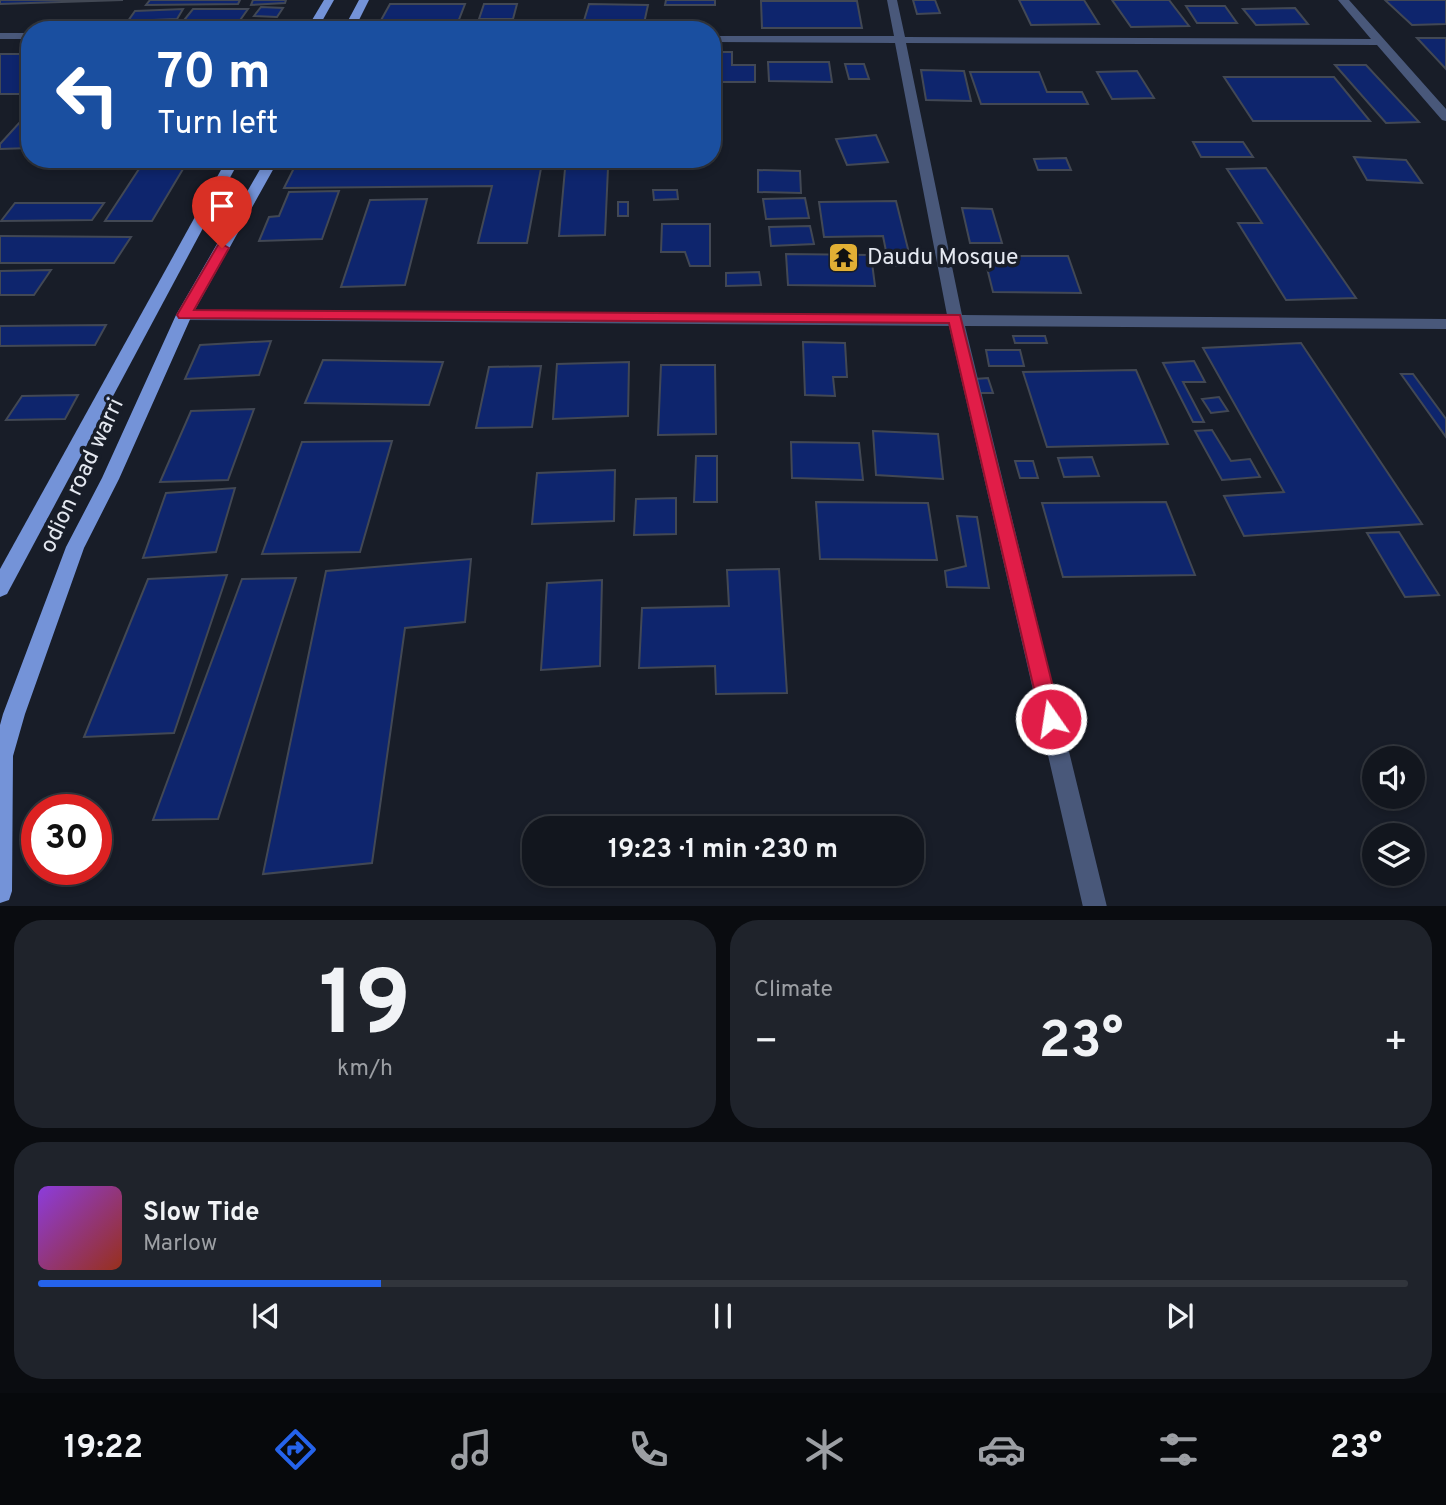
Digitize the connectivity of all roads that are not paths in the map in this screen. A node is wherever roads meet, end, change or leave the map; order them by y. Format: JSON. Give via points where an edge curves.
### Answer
{"nodes":[{"id":1,"x":330,"y":0,"type":"edge"},
{"id":2,"x":364,"y":0,"type":"edge"},
{"id":3,"x":892,"y":0,"type":"edge"},
{"id":4,"x":1343,"y":0,"type":"edge"},
{"id":5,"x":317,"y":21,"type":"edge"},
{"id":6,"x":353,"y":21,"type":"edge"},
{"id":7,"x":0,"y":36,"type":"edge"},
{"id":8,"x":21,"y":36,"type":"edge"},
{"id":9,"x":721,"y":39,"type":"edge"},
{"id":10,"x":900,"y":39,"type":"junction"},
{"id":11,"x":1380,"y":42,"type":"junction"},
{"id":12,"x":1446,"y":117,"type":"edge"},
{"id":13,"x":229,"y":168,"type":"edge"},
{"id":14,"x":268,"y":168,"type":"edge"},
{"id":15,"x":184,"y":315,"type":"junction"},
{"id":16,"x":955,"y":318,"type":"junction"},
{"id":17,"x":1446,"y":324,"type":"edge"},
{"id":18,"x":0,"y":588,"type":"edge"},
{"id":19,"x":1,"y":833,"type":"edge"},
{"id":20,"x":4,"y":895,"type":"edge"},
{"id":21,"x":1096,"y":906,"type":"edge"}],
"edges":[{"from":1,"to":5,"type":"main road"},
{"from":2,"to":6,"type":"main road"},
{"from":3,"to":10,"type":"street"},
{"from":4,"to":11,"type":"street"},
{"from":7,"to":8,"type":"street"},
{"from":9,"to":10,"type":"street"},
{"from":10,"to":11,"type":"street"},
{"from":10,"to":16,"type":"street"},
{"from":11,"to":12,"type":"street"},
{"from":13,"to":18,"type":"main road","name":"odion road warri"},
{"from":14,"to":15,"type":"main road","name":"odion road warri"},
{"from":15,"to":16,"type":"street"},
{"from":15,"to":19,"type":"main road","name":"odion road warri","via":[[75,547],[38,642],[2,756]]},
{"from":16,"to":17,"type":"street"},
{"from":16,"to":21,"type":"street"},
{"from":19,"to":20,"type":"main road","name":"odion road warri"}]}
